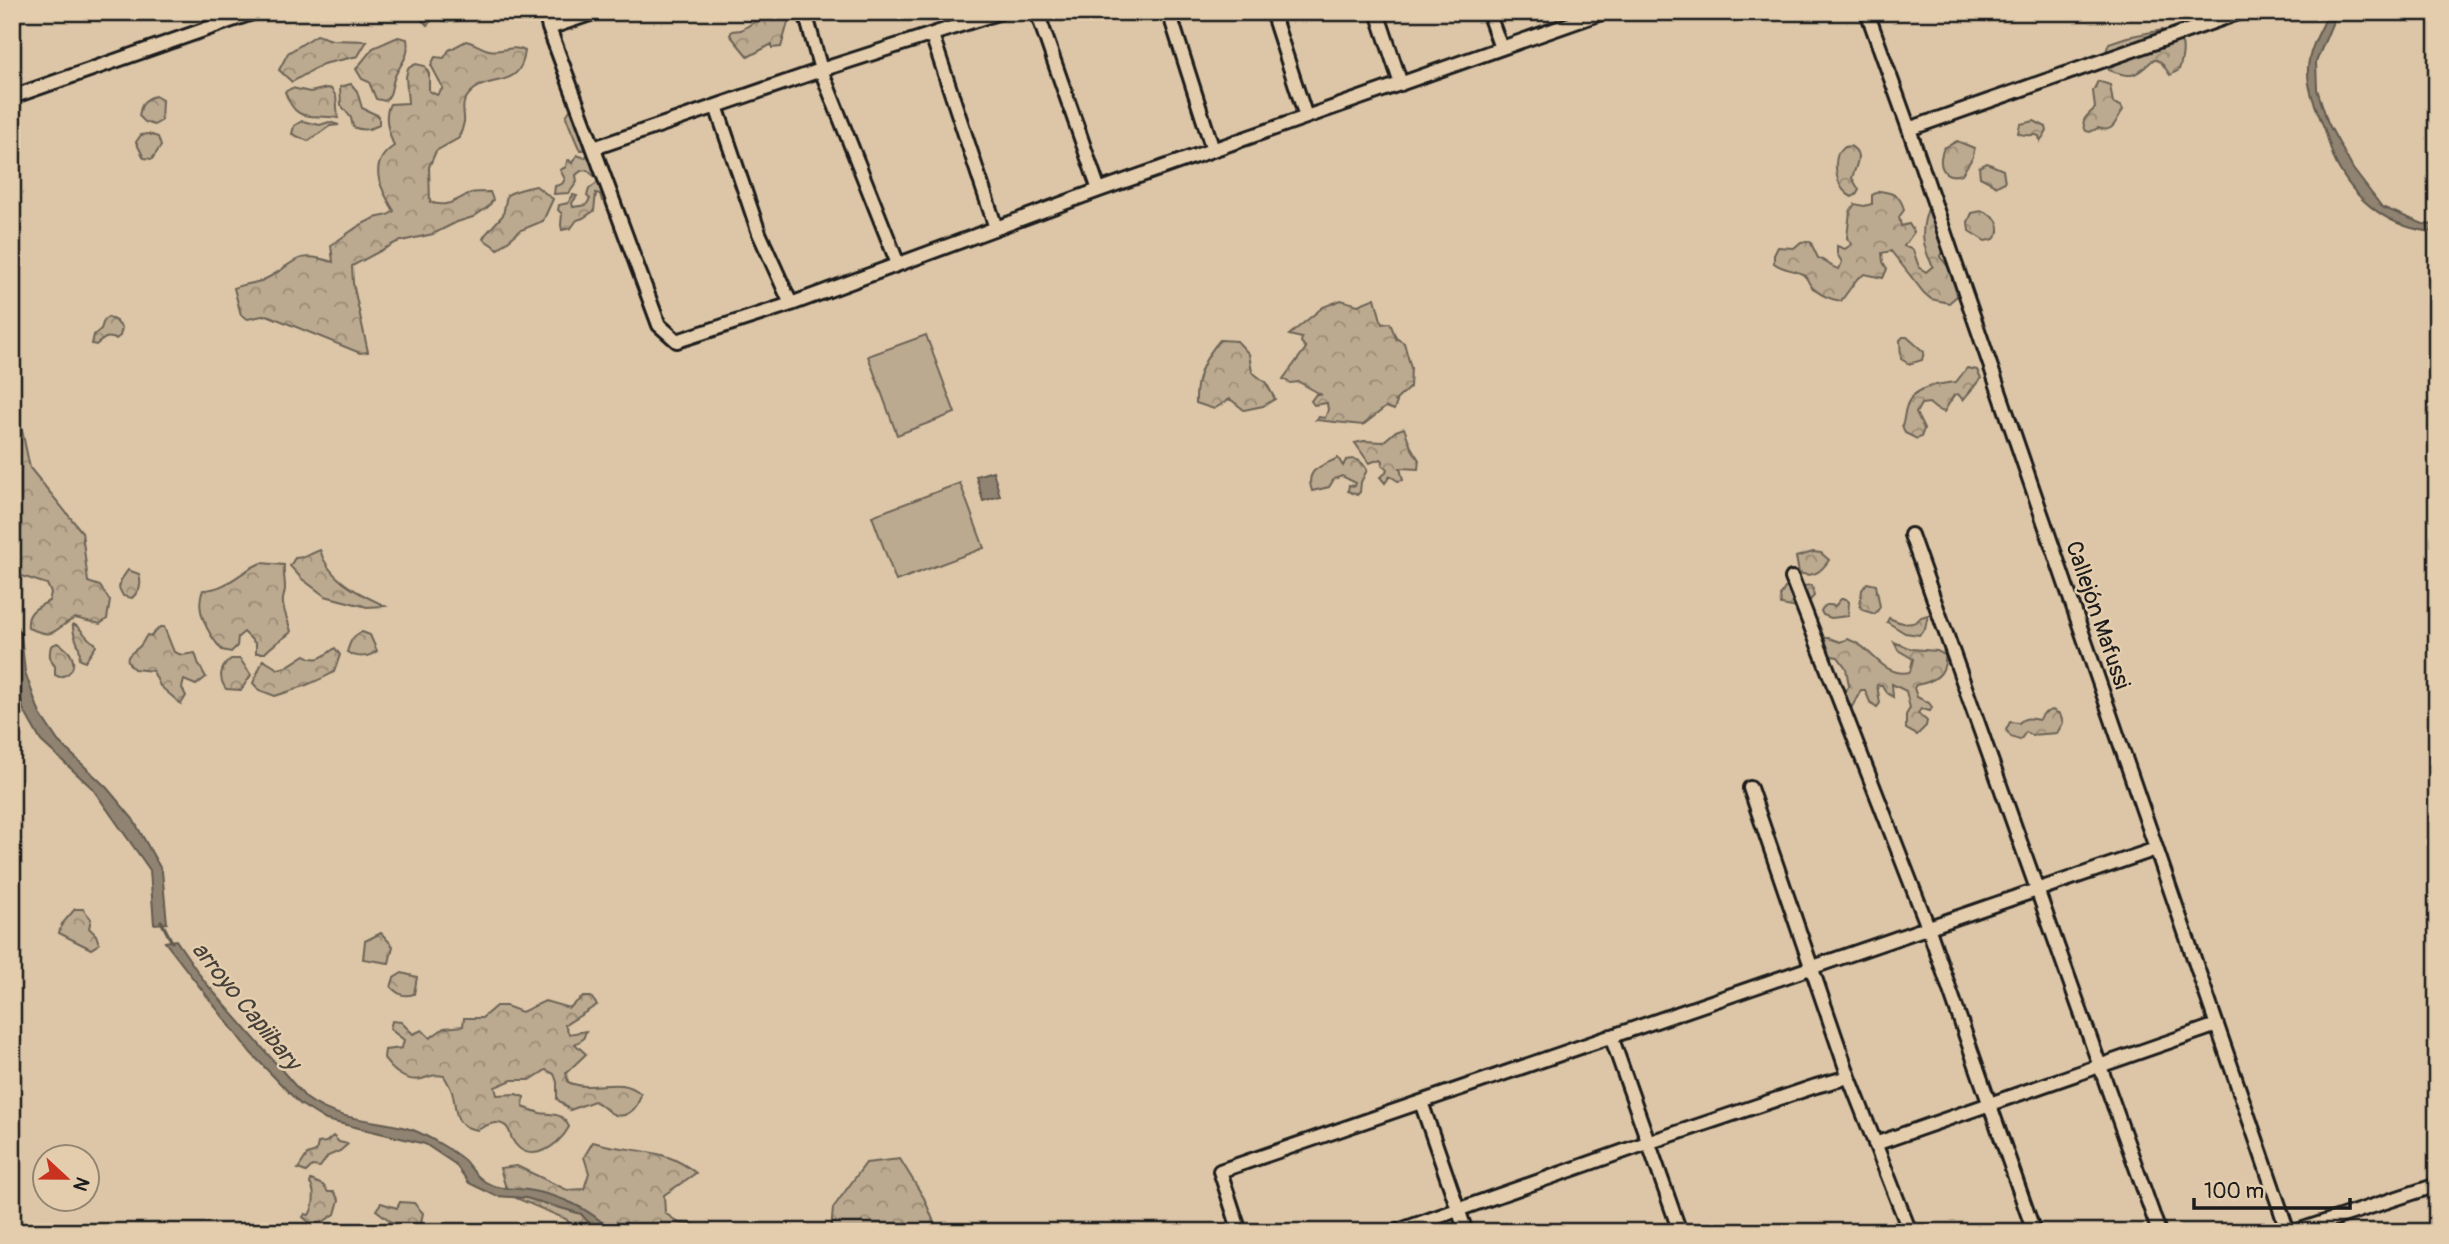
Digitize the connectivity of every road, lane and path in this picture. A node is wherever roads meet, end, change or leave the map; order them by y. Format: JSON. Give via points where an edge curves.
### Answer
{"nodes":[{"id":1,"x":255,"y":12,"type":"edge"},
{"id":2,"x":545,"y":12,"type":"edge"},
{"id":3,"x":596,"y":12,"type":"edge"},
{"id":4,"x":805,"y":12,"type":"edge"},
{"id":5,"x":1001,"y":12,"type":"edge"},
{"id":6,"x":1037,"y":12,"type":"edge"},
{"id":7,"x":1169,"y":12,"type":"edge"},
{"id":8,"x":1272,"y":12,"type":"edge"},
{"id":9,"x":1377,"y":12,"type":"edge"},
{"id":10,"x":1488,"y":12,"type":"edge"},
{"id":11,"x":1604,"y":12,"type":"edge"},
{"id":12,"x":1867,"y":12,"type":"edge"},
{"id":13,"x":2232,"y":14,"type":"edge"},
{"id":14,"x":549,"y":28,"type":"junction"},
{"id":15,"x":932,"y":35,"type":"junction"},
{"id":16,"x":1501,"y":48,"type":"junction"},
{"id":17,"x":821,"y":70,"type":"junction"},
{"id":18,"x":1401,"y":84,"type":"junction"},
{"id":19,"x":12,"y":97,"type":"edge"},
{"id":20,"x":716,"y":106,"type":"junction"},
{"id":21,"x":1306,"y":117,"type":"junction"},
{"id":22,"x":1909,"y":130,"type":"junction"},
{"id":23,"x":594,"y":148,"type":"junction"},
{"id":24,"x":1213,"y":150,"type":"junction"},
{"id":25,"x":1099,"y":190,"type":"junction"},
{"id":26,"x":996,"y":228,"type":"junction"},
{"id":27,"x":898,"y":264,"type":"junction"},
{"id":28,"x":791,"y":304,"type":"junction"},
{"id":29,"x":1911,"y":535,"type":"dead end"},
{"id":30,"x":1792,"y":578,"type":"dead end"},
{"id":31,"x":1750,"y":789,"type":"dead end"},
{"id":32,"x":2156,"y":849,"type":"junction"},
{"id":33,"x":2039,"y":889,"type":"junction"},
{"id":34,"x":1928,"y":927,"type":"junction"},
{"id":35,"x":1812,"y":967,"type":"junction"},
{"id":36,"x":2217,"y":1025,"type":"junction"},
{"id":37,"x":1611,"y":1036,"type":"junction"},
{"id":38,"x":2100,"y":1066,"type":"junction"},
{"id":39,"x":1849,"y":1077,"type":"junction"},
{"id":40,"x":1421,"y":1102,"type":"junction"},
{"id":41,"x":1989,"y":1105,"type":"junction"},
{"id":42,"x":1647,"y":1143,"type":"junction"},
{"id":43,"x":1875,"y":1144,"type":"junction"},
{"id":44,"x":2437,"y":1185,"type":"edge"},
{"id":45,"x":1458,"y":1210,"type":"junction"},
{"id":46,"x":1909,"y":1230,"type":"edge"},
{"id":47,"x":1240,"y":1232,"type":"edge"},
{"id":48,"x":1395,"y":1232,"type":"edge"},
{"id":49,"x":1466,"y":1232,"type":"edge"},
{"id":50,"x":1680,"y":1232,"type":"edge"},
{"id":51,"x":1895,"y":1232,"type":"edge"},
{"id":52,"x":2034,"y":1232,"type":"edge"},
{"id":53,"x":2159,"y":1232,"type":"edge"},
{"id":54,"x":2288,"y":1232,"type":"edge"},
{"id":55,"x":2294,"y":1232,"type":"edge"}],
"edges":[{"from":1,"to":19,"type":"street"},
{"from":2,"to":14,"type":"street"},
{"from":3,"to":14,"type":"street"},
{"from":4,"to":17,"type":"street"},
{"from":5,"to":15,"type":"street"},
{"from":6,"to":25,"type":"street"},
{"from":7,"to":24,"type":"street"},
{"from":8,"to":21,"type":"street"},
{"from":9,"to":18,"type":"street"},
{"from":10,"to":16,"type":"street"},
{"from":11,"to":16,"type":"street"},
{"from":12,"to":22,"type":"street","name":"Callejón Mafussi"},
{"from":13,"to":22,"type":"street"},
{"from":14,"to":23,"type":"street"},
{"from":15,"to":17,"type":"street"},
{"from":15,"to":26,"type":"street"},
{"from":16,"to":18,"type":"street"},
{"from":17,"to":20,"type":"street"},
{"from":17,"to":27,"type":"street"},
{"from":18,"to":21,"type":"street"},
{"from":20,"to":23,"type":"street"},
{"from":20,"to":28,"type":"street","via":[[759,233]]},
{"from":21,"to":24,"type":"street"},
{"from":22,"to":32,"type":"street","name":"Callejón Mafussi"},
{"from":23,"to":28,"type":"street","via":[[659,325],[677,341]]},
{"from":24,"to":25,"type":"street"},
{"from":25,"to":26,"type":"street"},
{"from":26,"to":27,"type":"street"},
{"from":27,"to":28,"type":"street"},
{"from":29,"to":33,"type":"street"},
{"from":30,"to":34,"type":"street"},
{"from":31,"to":35,"type":"street"},
{"from":32,"to":33,"type":"street"},
{"from":32,"to":36,"type":"street","name":"Callejón Mafussi"},
{"from":33,"to":34,"type":"street"},
{"from":33,"to":38,"type":"street"},
{"from":34,"to":35,"type":"street"},
{"from":34,"to":41,"type":"street"},
{"from":35,"to":37,"type":"street"},
{"from":35,"to":39,"type":"street"},
{"from":36,"to":38,"type":"street"},
{"from":36,"to":54,"type":"street","name":"Callejón Mafussi"},
{"from":37,"to":40,"type":"street"},
{"from":37,"to":42,"type":"street"},
{"from":38,"to":41,"type":"street"},
{"from":38,"to":53,"type":"street"},
{"from":39,"to":42,"type":"street"},
{"from":39,"to":43,"type":"street"},
{"from":40,"to":45,"type":"street"},
{"from":40,"to":47,"type":"street","via":[[1220,1171]]},
{"from":41,"to":43,"type":"street"},
{"from":41,"to":52,"type":"street"},
{"from":42,"to":45,"type":"street"},
{"from":42,"to":50,"type":"street"},
{"from":43,"to":46,"type":"street"},
{"from":44,"to":55,"type":"street"},
{"from":45,"to":48,"type":"street"},
{"from":45,"to":49,"type":"street"},
{"from":46,"to":51,"type":"street"}]}
